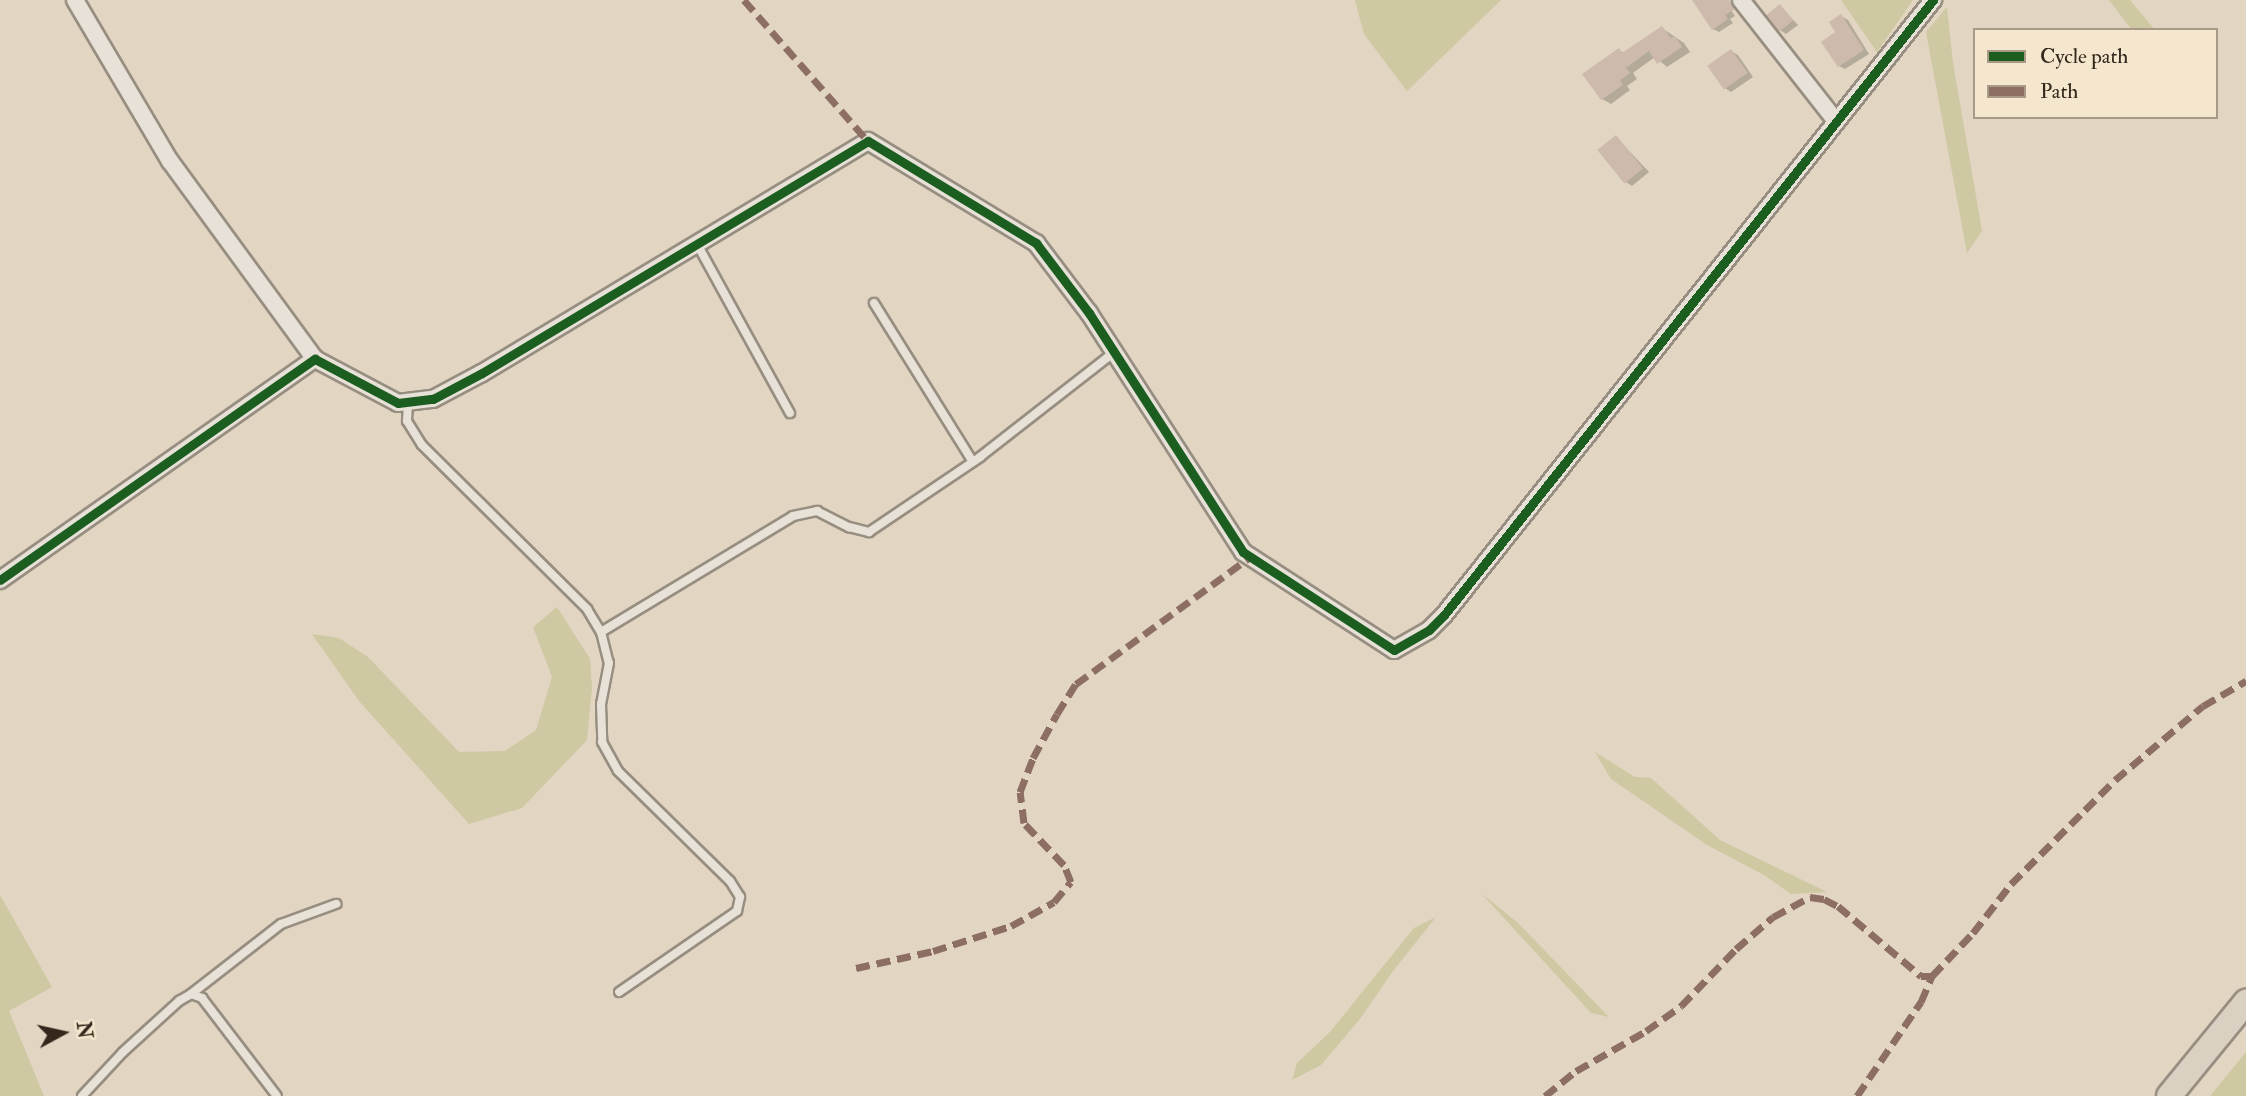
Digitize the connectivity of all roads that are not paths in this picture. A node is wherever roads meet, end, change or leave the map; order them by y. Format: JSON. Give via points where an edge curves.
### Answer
{"nodes":[{"id":1,"x":75,"y":0,"type":"edge"},
{"id":2,"x":1741,"y":0,"type":"edge"},
{"id":3,"x":1933,"y":0,"type":"edge"},
{"id":4,"x":1836,"y":121,"type":"junction"},
{"id":5,"x":696,"y":244,"type":"junction"},
{"id":6,"x":874,"y":303,"type":"dead end"},
{"id":7,"x":1113,"y":353,"type":"junction"},
{"id":8,"x":315,"y":359,"type":"junction"},
{"id":9,"x":408,"y":402,"type":"junction"},
{"id":10,"x":790,"y":413,"type":"dead end"},
{"id":11,"x":973,"y":462,"type":"junction"},
{"id":12,"x":0,"y":580,"type":"edge"},
{"id":13,"x":601,"y":632,"type":"junction"},
{"id":14,"x":336,"y":904,"type":"dead end"},
{"id":15,"x":619,"y":992,"type":"dead end"},
{"id":16,"x":191,"y":994,"type":"junction"},
{"id":17,"x":2246,"y":1002,"type":"edge"},
{"id":18,"x":82,"y":1096,"type":"edge"},
{"id":19,"x":277,"y":1096,"type":"edge"},
{"id":20,"x":2169,"y":1096,"type":"edge"}],
"edges":[{"from":1,"to":8,"type":"street","via":[[170,162]]},
{"from":2,"to":4,"type":"street"},
{"from":3,"to":4,"type":"street"},
{"from":4,"to":7,"type":"street","via":[[1444,615],[1429,630],[1394,650],[1243,552]]},
{"from":5,"to":7,"type":"street","via":[[868,141],[1036,243]]},
{"from":5,"to":9,"type":"street","via":[[482,373],[433,399]]},
{"from":5,"to":10,"type":"lane"},
{"from":6,"to":11,"type":"lane"},
{"from":7,"to":11,"type":"lane"},
{"from":8,"to":9,"type":"street","via":[[398,402]]},
{"from":8,"to":12,"type":"street"},
{"from":9,"to":13,"type":"lane","via":[[407,421],[422,444],[587,609]]},
{"from":11,"to":13,"type":"lane","via":[[869,532],[817,510],[793,516]]},
{"from":13,"to":15,"type":"lane","via":[[609,663],[601,704],[602,742],[618,771],[730,881],[740,897],[737,911]]},
{"from":14,"to":16,"type":"lane","via":[[281,923]]},
{"from":16,"to":18,"type":"lane","via":[[123,1052]]},
{"from":16,"to":19,"type":"lane","via":[[202,998]]},
{"from":17,"to":20,"type":"main road"}]}
